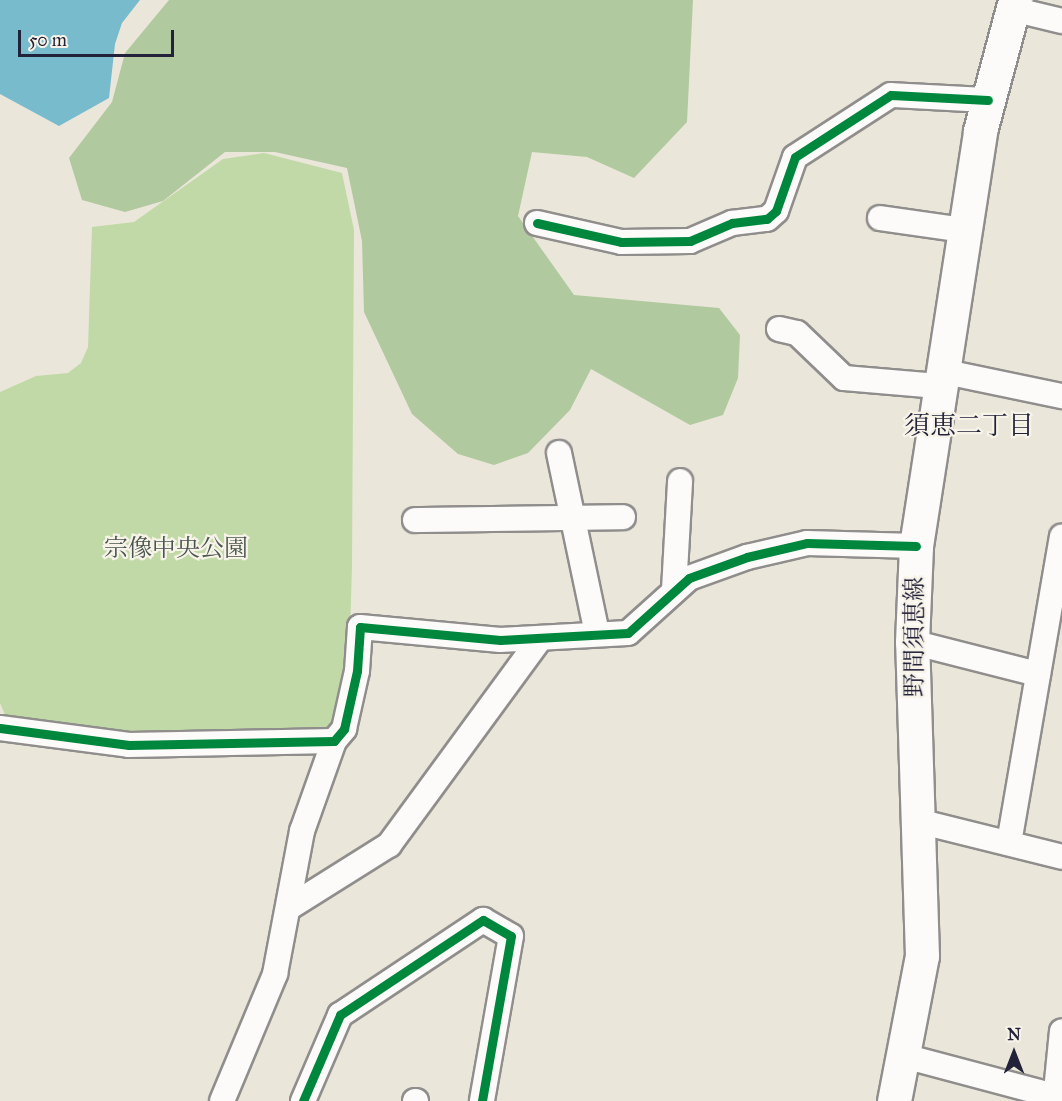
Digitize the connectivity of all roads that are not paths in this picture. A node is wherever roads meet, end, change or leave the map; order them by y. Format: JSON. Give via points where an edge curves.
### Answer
{"nodes":[{"id":1,"x":1013,"y":4,"type":"edge"},
{"id":2,"x":1062,"y":21,"type":"edge"},
{"id":3,"x":988,"y":100,"type":"junction"},
{"id":4,"x":880,"y":218,"type":"dead end"},
{"id":5,"x":537,"y":223,"type":"dead end"},
{"id":6,"x":963,"y":230,"type":"junction"},
{"id":7,"x":779,"y":329,"type":"dead end"},
{"id":8,"x":940,"y":379,"type":"junction"},
{"id":9,"x":1062,"y":396,"type":"edge"},
{"id":10,"x":559,"y":453,"type":"dead end"},
{"id":11,"x":680,"y":481,"type":"dead end"},
{"id":12,"x":623,"y":517,"type":"dead end"},
{"id":13,"x":573,"y":519,"type":"junction"},
{"id":14,"x":415,"y":520,"type":"dead end"},
{"id":15,"x":1062,"y":537,"type":"edge"},
{"id":16,"x":916,"y":546,"type":"junction"},
{"id":17,"x":674,"y":590,"type":"junction"},
{"id":18,"x":597,"y":633,"type":"junction"},
{"id":19,"x":540,"y":639,"type":"junction"},
{"id":20,"x":912,"y":642,"type":"junction"},
{"id":21,"x":1038,"y":674,"type":"junction"},
{"id":22,"x":0,"y":728,"type":"edge"},
{"id":23,"x":334,"y":741,"type":"junction"},
{"id":24,"x":918,"y":821,"type":"junction"},
{"id":25,"x":1009,"y":843,"type":"junction"},
{"id":26,"x":1062,"y":857,"type":"edge"},
{"id":27,"x":290,"y":907,"type":"junction"},
{"id":28,"x":1062,"y":1031,"type":"edge"},
{"id":29,"x":903,"y":1056,"type":"junction"},
{"id":30,"x":1058,"y":1099,"type":"edge"},
{"id":31,"x":222,"y":1101,"type":"edge"},
{"id":32,"x":303,"y":1101,"type":"edge"},
{"id":33,"x":482,"y":1101,"type":"edge"},
{"id":34,"x":894,"y":1101,"type":"edge"}],
"edges":[{"from":1,"to":2,"type":"street"},
{"from":1,"to":3,"type":"main road","name":"野間須恵線"},
{"from":3,"to":5,"type":"street","via":[[891,95],[795,157],[776,211],[767,219],[732,223],[690,241],[621,242]]},
{"from":3,"to":6,"type":"main road","name":"野間須恵線"},
{"from":4,"to":6,"type":"street"},
{"from":6,"to":8,"type":"main road","name":"野間須恵線"},
{"from":7,"to":8,"type":"street","via":[[797,333],[844,378]]},
{"from":8,"to":9,"type":"street"},
{"from":8,"to":16,"type":"main road","name":"野間須恵線"},
{"from":10,"to":13,"type":"street"},
{"from":11,"to":17,"type":"street"},
{"from":12,"to":13,"type":"street"},
{"from":13,"to":14,"type":"street"},
{"from":13,"to":18,"type":"street"},
{"from":15,"to":21,"type":"street"},
{"from":16,"to":17,"type":"street","via":[[807,543],[747,557],[689,578]]},
{"from":16,"to":20,"type":"main road","name":"野間須恵線"},
{"from":17,"to":18,"type":"street","via":[[628,633]]},
{"from":18,"to":19,"type":"street"},
{"from":19,"to":23,"type":"street","via":[[500,640],[360,627],[357,671],[344,729]]},
{"from":19,"to":27,"type":"street","via":[[389,845]]},
{"from":20,"to":21,"type":"street"},
{"from":20,"to":24,"type":"main road","name":"野間須恵線"},
{"from":21,"to":25,"type":"street"},
{"from":22,"to":23,"type":"street","via":[[129,745]]},
{"from":23,"to":27,"type":"street","via":[[302,831]]},
{"from":24,"to":25,"type":"street"},
{"from":24,"to":29,"type":"main road","name":"野間須恵線","via":[[922,957]]},
{"from":25,"to":26,"type":"street"},
{"from":27,"to":31,"type":"street","via":[[275,974]]},
{"from":28,"to":30,"type":"street"},
{"from":29,"to":30,"type":"street"},
{"from":29,"to":34,"type":"main road","name":"野間須恵線"},
{"from":32,"to":33,"type":"street","via":[[340,1015],[483,920],[511,936]]}]}
